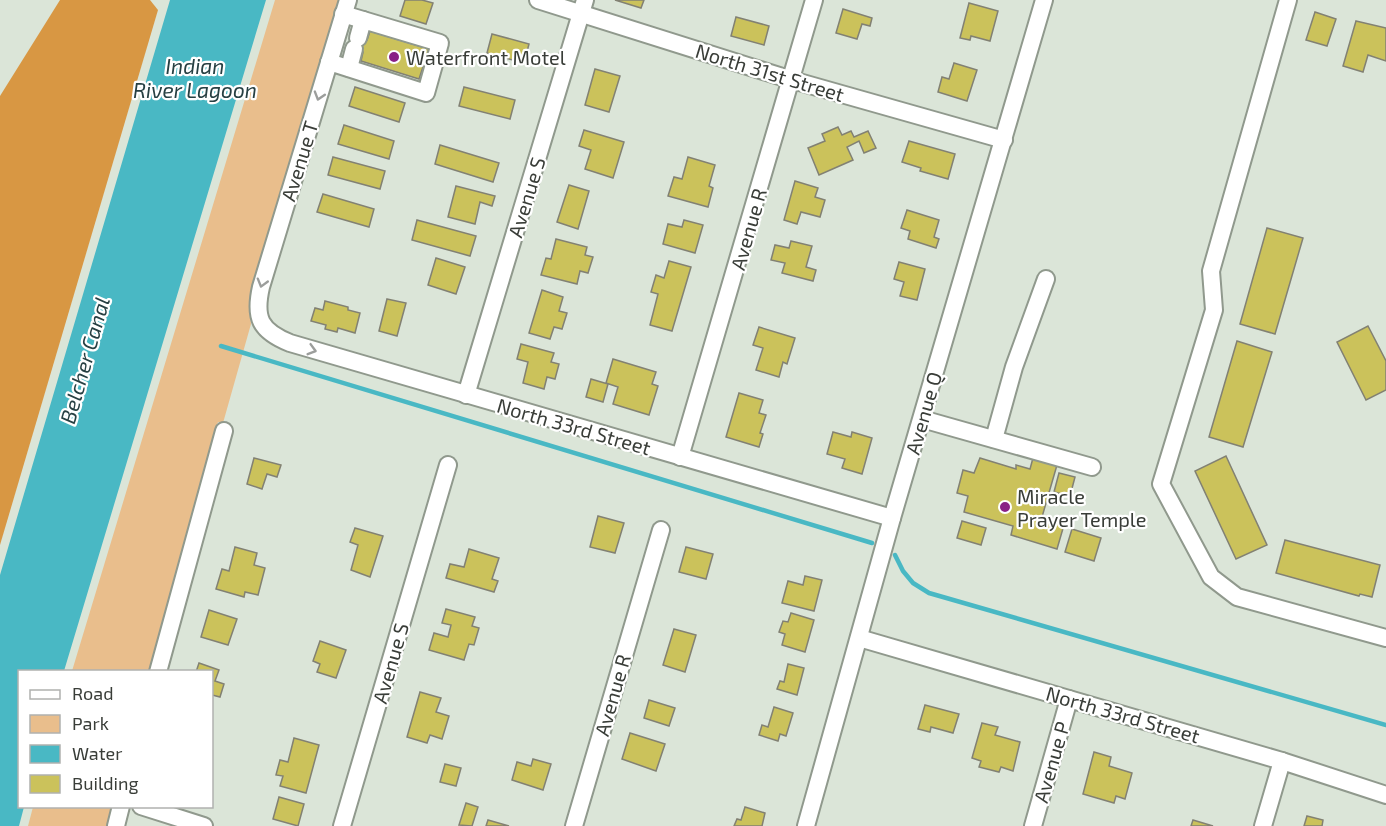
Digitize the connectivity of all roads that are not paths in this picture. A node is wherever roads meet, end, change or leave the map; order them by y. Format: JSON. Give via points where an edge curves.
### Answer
{"nodes":[{"id":1,"x":538,"y":0,"type":"edge"},
{"id":2,"x":814,"y":0,"type":"edge"},
{"id":3,"x":1044,"y":0,"type":"edge"},
{"id":4,"x":1288,"y":0,"type":"edge"},
{"id":5,"x":346,"y":7,"type":"edge"},
{"id":6,"x":583,"y":7,"type":"edge"},
{"id":7,"x":363,"y":20,"type":"junction"},
{"id":8,"x":329,"y":62,"type":"junction"},
{"id":9,"x":348,"y":68,"type":"junction"},
{"id":10,"x":792,"y":80,"type":"junction"},
{"id":11,"x":1004,"y":140,"type":"junction"},
{"id":12,"x":1046,"y":279,"type":"dead end"},
{"id":13,"x":261,"y":324,"type":"joint"},
{"id":14,"x":466,"y":395,"type":"junction"},
{"id":15,"x":922,"y":418,"type":"junction"},
{"id":16,"x":224,"y":431,"type":"dead end"},
{"id":17,"x":994,"y":439,"type":"junction"},
{"id":18,"x":680,"y":457,"type":"junction"},
{"id":19,"x":448,"y":465,"type":"dead end"},
{"id":20,"x":1092,"y":467,"type":"dead end"},
{"id":21,"x":892,"y":518,"type":"junction"},
{"id":22,"x":661,"y":530,"type":"dead end"},
{"id":23,"x":859,"y":638,"type":"junction"},
{"id":24,"x":1386,"y":638,"type":"edge"},
{"id":25,"x":159,"y":670,"type":"edge"},
{"id":26,"x":1069,"y":699,"type":"junction"},
{"id":27,"x":1282,"y":760,"type":"junction"},
{"id":28,"x":1386,"y":795,"type":"edge"},
{"id":29,"x":121,"y":808,"type":"edge"},
{"id":30,"x":144,"y":808,"type":"edge"},
{"id":31,"x":116,"y":826,"type":"edge"},
{"id":32,"x":204,"y":826,"type":"edge"},
{"id":33,"x":342,"y":826,"type":"edge"},
{"id":34,"x":574,"y":826,"type":"edge"},
{"id":35,"x":806,"y":826,"type":"edge"},
{"id":36,"x":1034,"y":826,"type":"edge"},
{"id":37,"x":1263,"y":826,"type":"edge"}],
"edges":[{"from":1,"to":6,"type":"street","name":"North 31st Street"},
{"from":2,"to":10,"type":"street","name":"Avenue R"},
{"from":3,"to":11,"type":"street","name":"Avenue Q"},
{"from":4,"to":24,"type":"street","via":[[1211,272],[1215,310],[1161,484],[1211,577],[1237,597]]},
{"from":5,"to":7,"type":"street"},
{"from":5,"to":8,"type":"street","name":"Avenue T"},
{"from":6,"to":10,"type":"street","name":"North 31st Street"},
{"from":6,"to":14,"type":"street","name":"Avenue S"},
{"from":7,"to":9,"type":"street"},
{"from":7,"to":9,"type":"street","via":[[440,43],[426,93]]},
{"from":8,"to":9,"type":"street"},
{"from":8,"to":13,"type":"street","name":"Avenue T","one_way":true,"via":[[261,287],[257,304]]},
{"from":10,"to":11,"type":"street","name":"North 31st Street"},
{"from":10,"to":18,"type":"street","name":"Avenue R"},
{"from":11,"to":15,"type":"street","name":"Avenue Q"},
{"from":12,"to":17,"type":"street","via":[[1014,367]]},
{"from":13,"to":14,"type":"street","name":"North 33rd Street","one_way":true,"via":[[290,343]]},
{"from":14,"to":18,"type":"street","name":"North 33rd Street"},
{"from":15,"to":17,"type":"street"},
{"from":15,"to":21,"type":"street","name":"Avenue Q"},
{"from":16,"to":25,"type":"street"},
{"from":17,"to":20,"type":"street"},
{"from":18,"to":21,"type":"street","name":"North 33rd Street"},
{"from":19,"to":33,"type":"street","name":"Avenue S"},
{"from":21,"to":23,"type":"street","name":"Avenue Q"},
{"from":22,"to":34,"type":"street","name":"Avenue R"},
{"from":23,"to":26,"type":"street","name":"North 33rd Street"},
{"from":23,"to":35,"type":"street","name":"Avenue Q"},
{"from":26,"to":27,"type":"street","name":"North 33rd Street"},
{"from":26,"to":36,"type":"street","name":"Avenue P"},
{"from":27,"to":28,"type":"street","name":"North 33rd Street"},
{"from":27,"to":37,"type":"street"},
{"from":29,"to":31,"type":"street"},
{"from":30,"to":32,"type":"street"}]}
